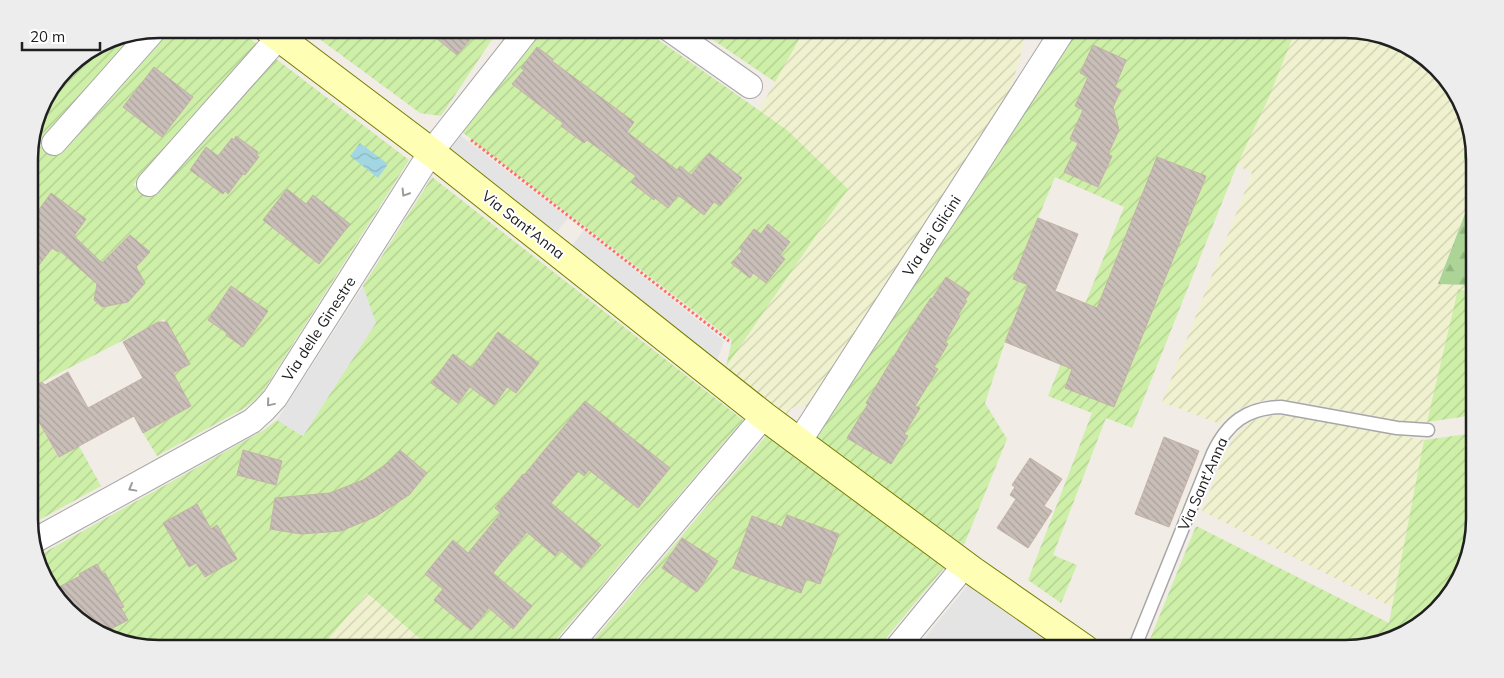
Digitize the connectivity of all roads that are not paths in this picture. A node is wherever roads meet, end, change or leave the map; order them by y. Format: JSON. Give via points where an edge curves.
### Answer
{"nodes":[{"id":1,"x":270,"y":38,"type":"edge"},
{"id":2,"x":281,"y":38,"type":"edge"},
{"id":3,"x":521,"y":38,"type":"edge"},
{"id":4,"x":682,"y":38,"type":"edge"},
{"id":5,"x":1058,"y":38,"type":"edge"},
{"id":6,"x":146,"y":39,"type":"edge"},
{"id":7,"x":750,"y":86,"type":"dead end"},
{"id":8,"x":54,"y":143,"type":"dead end"},
{"id":9,"x":432,"y":152,"type":"junction"},
{"id":10,"x":149,"y":184,"type":"dead end"},
{"id":11,"x":764,"y":416,"type":"junction"},
{"id":12,"x":1428,"y":430,"type":"dead end"},
{"id":13,"x":800,"y":442,"type":"junction"},
{"id":14,"x":39,"y":538,"type":"edge"},
{"id":15,"x":965,"y":565,"type":"junction"},
{"id":16,"x":575,"y":640,"type":"edge"},
{"id":17,"x":903,"y":640,"type":"edge"},
{"id":18,"x":1072,"y":640,"type":"edge"},
{"id":19,"x":1138,"y":640,"type":"edge"}],
"edges":[{"from":1,"to":10,"type":"street","name":"Via Sant'Anna"},
{"from":2,"to":9,"type":"street","name":"Via Sant'Anna"},
{"from":3,"to":9,"type":"street","name":"Via delle Ginestre"},
{"from":4,"to":7,"type":"street"},
{"from":5,"to":13,"type":"street","name":"Via dei Glicini"},
{"from":6,"to":8,"type":"street"},
{"from":9,"to":11,"type":"street","name":"Via Sant'Anna"},
{"from":9,"to":14,"type":"street","name":"Via delle Ginestre","one_way":true,"via":[[264,410],[243,425]]},
{"from":11,"to":13,"type":"street","name":"Via Sant'Anna"},
{"from":11,"to":16,"type":"street"},
{"from":12,"to":19,"type":"lane","name":"Via Sant'Anna","via":[[1397,428],[1281,407],[1254,411],[1238,419],[1226,431],[1213,453]]},
{"from":13,"to":15,"type":"street","name":"Via Sant'Anna"},
{"from":15,"to":17,"type":"street"},
{"from":15,"to":18,"type":"street","name":"Via Sant'Anna"}]}
